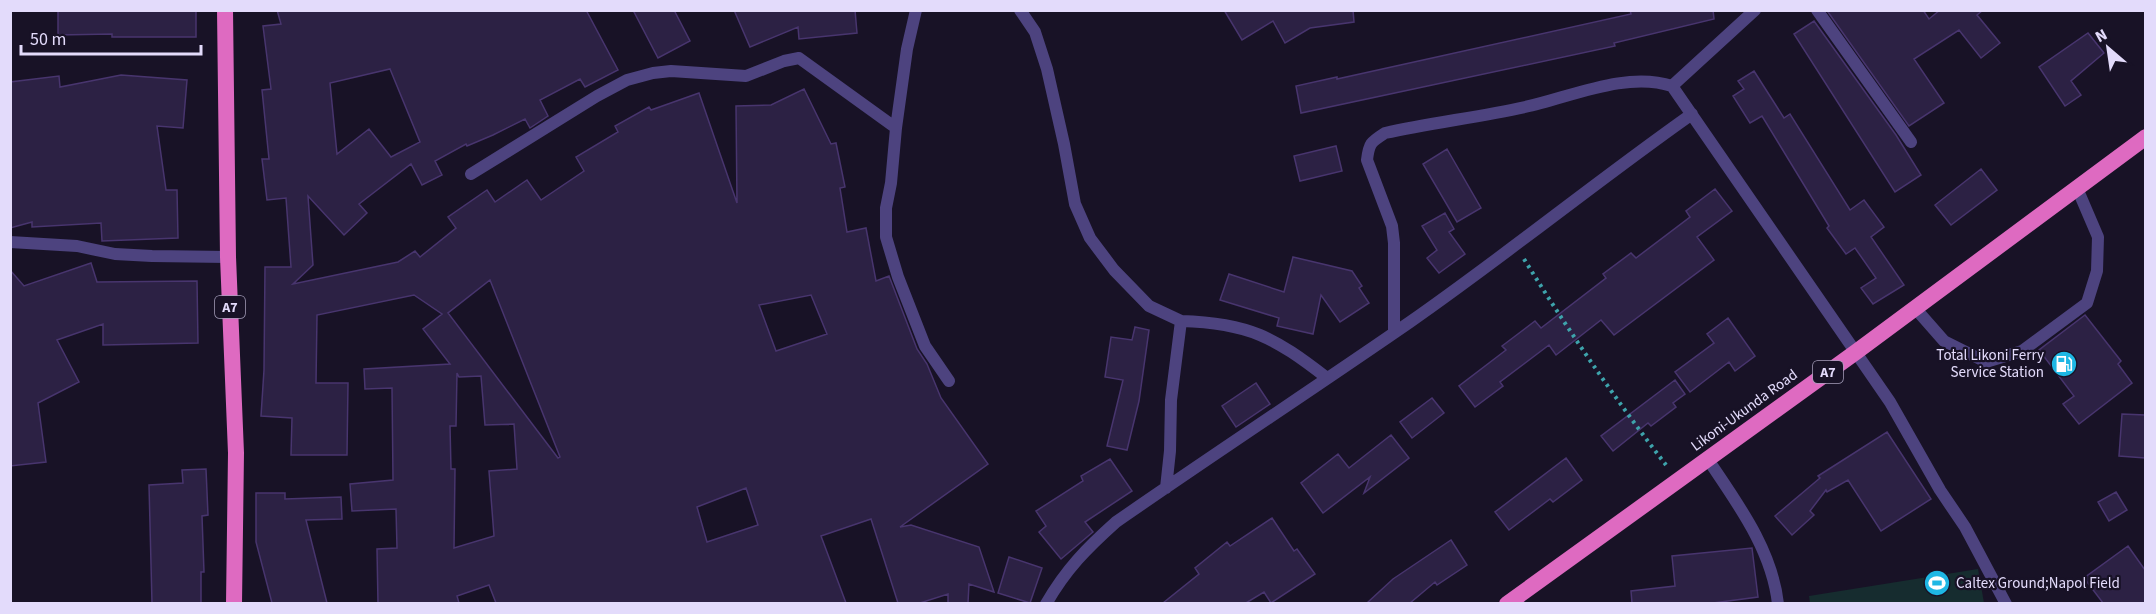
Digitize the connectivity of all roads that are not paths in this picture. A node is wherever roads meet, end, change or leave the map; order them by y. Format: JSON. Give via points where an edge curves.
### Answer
{"nodes":[{"id":1,"x":225,"y":10,"type":"edge"},
{"id":2,"x":916,"y":10,"type":"edge"},
{"id":3,"x":1020,"y":10,"type":"edge"},
{"id":4,"x":1755,"y":10,"type":"edge"},
{"id":5,"x":1817,"y":10,"type":"edge"},
{"id":6,"x":1672,"y":86,"type":"junction"},
{"id":7,"x":1692,"y":114,"type":"junction"},
{"id":8,"x":896,"y":128,"type":"junction"},
{"id":9,"x":2145,"y":137,"type":"edge"},
{"id":10,"x":1911,"y":142,"type":"dead end"},
{"id":11,"x":471,"y":174,"type":"dead end"},
{"id":12,"x":2077,"y":188,"type":"junction"},
{"id":13,"x":10,"y":242,"type":"edge"},
{"id":14,"x":228,"y":257,"type":"junction"},
{"id":15,"x":1915,"y":308,"type":"junction"},
{"id":16,"x":1181,"y":321,"type":"junction"},
{"id":17,"x":1394,"y":332,"type":"junction"},
{"id":18,"x":1856,"y":352,"type":"junction"},
{"id":19,"x":1327,"y":378,"type":"junction"},
{"id":20,"x":949,"y":381,"type":"dead end"},
{"id":21,"x":1707,"y":458,"type":"junction"},
{"id":22,"x":1166,"y":488,"type":"junction"},
{"id":23,"x":234,"y":603,"type":"edge"},
{"id":24,"x":1046,"y":603,"type":"edge"},
{"id":25,"x":1507,"y":603,"type":"edge"},
{"id":26,"x":1778,"y":603,"type":"edge"},
{"id":27,"x":2006,"y":603,"type":"edge"}],
"edges":[{"from":1,"to":14,"type":"highway","number":"A7"},
{"from":2,"to":8,"type":"street"},
{"from":3,"to":16,"type":"street","via":[[1035,32],[1047,69],[1075,204],[1090,238],[1149,306]]},
{"from":4,"to":6,"type":"street"},
{"from":5,"to":10,"type":"street"},
{"from":6,"to":7,"type":"street"},
{"from":6,"to":17,"type":"street","via":[[1642,80],[1385,133],[1372,141],[1367,160],[1392,226],[1394,243]]},
{"from":7,"to":17,"type":"street"},
{"from":7,"to":18,"type":"street"},
{"from":8,"to":11,"type":"street","via":[[799,58],[746,76],[671,71],[627,80]]},
{"from":8,"to":20,"type":"street","via":[[886,237],[925,346]]},
{"from":9,"to":12,"type":"highway","name":"Likoni-Ukunda Road","number":"A7"},
{"from":12,"to":15,"type":"highway","name":"Likoni-Ukunda Road","number":"A7"},
{"from":12,"to":15,"type":"street","via":[[2098,237],[2097,271],[2087,303],[2022,351],[1986,362],[1944,341]]},
{"from":13,"to":14,"type":"street","via":[[77,246],[115,254]]},
{"from":14,"to":23,"type":"highway","number":"A7","via":[[236,453]]},
{"from":15,"to":18,"type":"highway","name":"Likoni-Ukunda Road","number":"A7"},
{"from":16,"to":19,"type":"street","via":[[1208,322],[1267,336]]},
{"from":16,"to":22,"type":"street"},
{"from":17,"to":19,"type":"street"},
{"from":18,"to":21,"type":"highway","name":"Likoni-Ukunda Road","number":"A7"},
{"from":18,"to":27,"type":"street","via":[[1965,527]]},
{"from":19,"to":22,"type":"street"},
{"from":21,"to":25,"type":"highway","name":"Likoni-Ukunda Road","number":"A7"},
{"from":21,"to":26,"type":"street","via":[[1764,551]]},
{"from":22,"to":24,"type":"street","via":[[1116,522],[1082,552]]}]}
